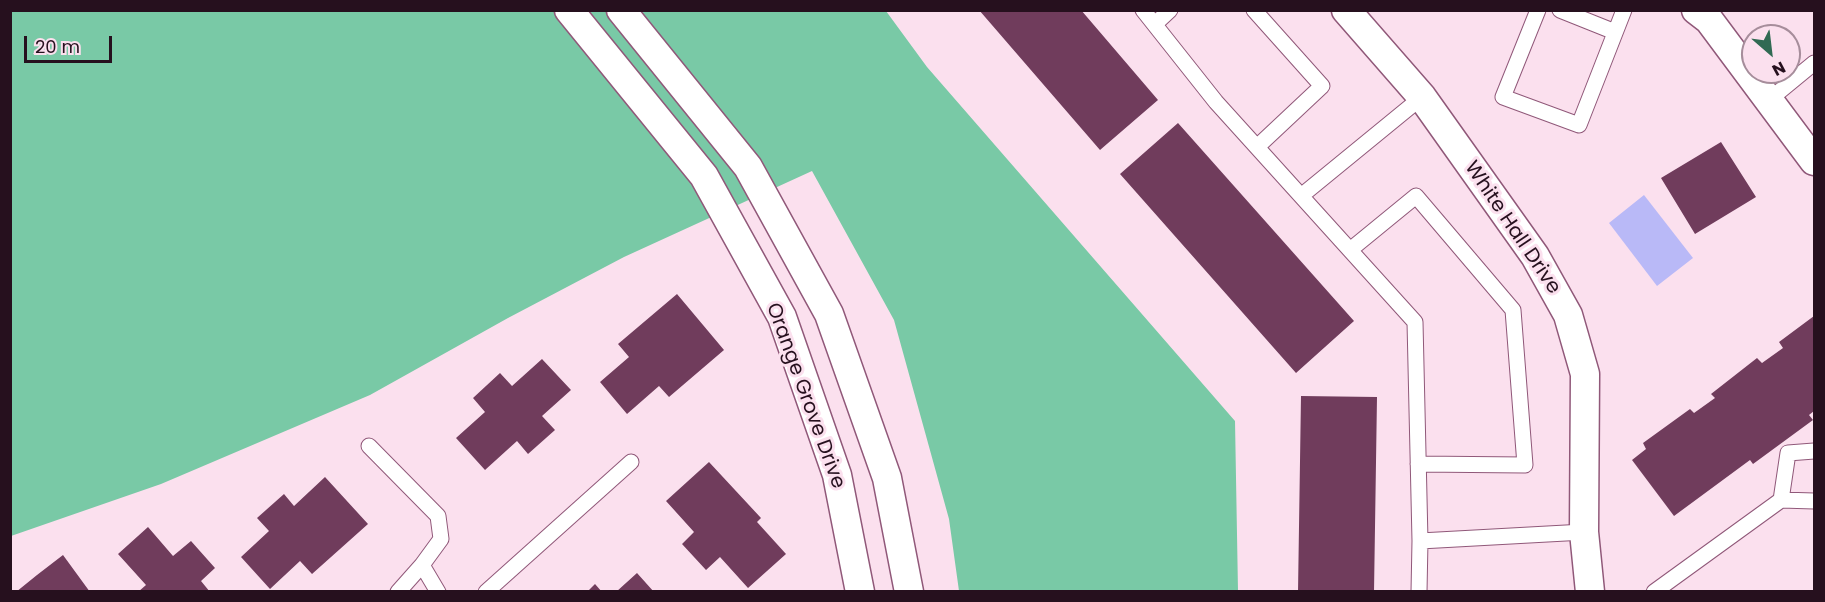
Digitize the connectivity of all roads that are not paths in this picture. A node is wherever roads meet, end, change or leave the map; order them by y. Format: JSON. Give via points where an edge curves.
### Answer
{"nodes":[{"id":1,"x":569,"y":10,"type":"edge"},
{"id":2,"x":621,"y":10,"type":"edge"},
{"id":3,"x":1143,"y":10,"type":"edge"},
{"id":4,"x":1170,"y":10,"type":"edge"},
{"id":5,"x":1254,"y":10,"type":"edge"},
{"id":6,"x":1346,"y":10,"type":"edge"},
{"id":7,"x":1538,"y":10,"type":"edge"},
{"id":8,"x":1560,"y":10,"type":"edge"},
{"id":9,"x":1624,"y":10,"type":"edge"},
{"id":10,"x":1696,"y":10,"type":"edge"},
{"id":11,"x":1155,"y":24,"type":"junction"},
{"id":12,"x":1615,"y":32,"type":"junction"},
{"id":13,"x":1815,"y":63,"type":"edge"},
{"id":14,"x":1422,"y":97,"type":"junction"},
{"id":15,"x":1769,"y":100,"type":"junction"},
{"id":16,"x":1257,"y":147,"type":"junction"},
{"id":17,"x":1815,"y":161,"type":"edge"},
{"id":18,"x":1301,"y":196,"type":"junction"},
{"id":19,"x":1350,"y":250,"type":"junction"},
{"id":20,"x":369,"y":446,"type":"dead end"},
{"id":21,"x":1815,"y":451,"type":"edge"},
{"id":22,"x":631,"y":462,"type":"dead end"},
{"id":23,"x":1418,"y":464,"type":"junction"},
{"id":24,"x":1781,"y":500,"type":"junction"},
{"id":25,"x":1815,"y":501,"type":"edge"},
{"id":26,"x":1584,"y":532,"type":"junction"},
{"id":27,"x":1420,"y":541,"type":"junction"},
{"id":28,"x":422,"y":565,"type":"junction"},
{"id":29,"x":398,"y":591,"type":"edge"},
{"id":30,"x":438,"y":591,"type":"edge"},
{"id":31,"x":486,"y":591,"type":"edge"},
{"id":32,"x":860,"y":591,"type":"edge"},
{"id":33,"x":909,"y":591,"type":"edge"},
{"id":34,"x":1419,"y":591,"type":"edge"},
{"id":35,"x":1590,"y":591,"type":"edge"},
{"id":36,"x":1654,"y":591,"type":"edge"}],
"edges":[{"from":1,"to":32,"type":"street","name":"Orange Grove Drive","via":[[704,176],[782,317],[837,476]]},
{"from":2,"to":33,"type":"street","via":[[748,167],[829,314],[887,478]]},
{"from":3,"to":11,"type":"lane"},
{"from":4,"to":11,"type":"lane"},
{"from":5,"to":16,"type":"lane","via":[[1322,86]]},
{"from":6,"to":14,"type":"street","name":"White Hall Drive"},
{"from":7,"to":12,"type":"lane","via":[[1503,97],[1579,125]]},
{"from":8,"to":12,"type":"lane"},
{"from":9,"to":12,"type":"lane"},
{"from":10,"to":15,"type":"street","via":[[1709,20]]},
{"from":11,"to":16,"type":"lane"},
{"from":13,"to":15,"type":"lane"},
{"from":14,"to":18,"type":"lane"},
{"from":14,"to":26,"type":"street","name":"White Hall Drive","via":[[1535,256],[1568,315],[1585,374]]},
{"from":15,"to":17,"type":"street"},
{"from":16,"to":18,"type":"lane"},
{"from":18,"to":19,"type":"lane"},
{"from":19,"to":23,"type":"lane","via":[[1415,322]]},
{"from":19,"to":23,"type":"lane","via":[[1416,196],[1513,310],[1525,465]]},
{"from":20,"to":28,"type":"lane","via":[[438,516],[441,539]]},
{"from":21,"to":24,"type":"lane","via":[[1788,453]]},
{"from":22,"to":31,"type":"lane"},
{"from":23,"to":27,"type":"lane"},
{"from":24,"to":25,"type":"lane"},
{"from":24,"to":36,"type":"lane"},
{"from":26,"to":27,"type":"lane"},
{"from":26,"to":35,"type":"street","name":"White Hall Drive"},
{"from":27,"to":34,"type":"lane"},
{"from":28,"to":29,"type":"lane"},
{"from":28,"to":30,"type":"lane"}]}
